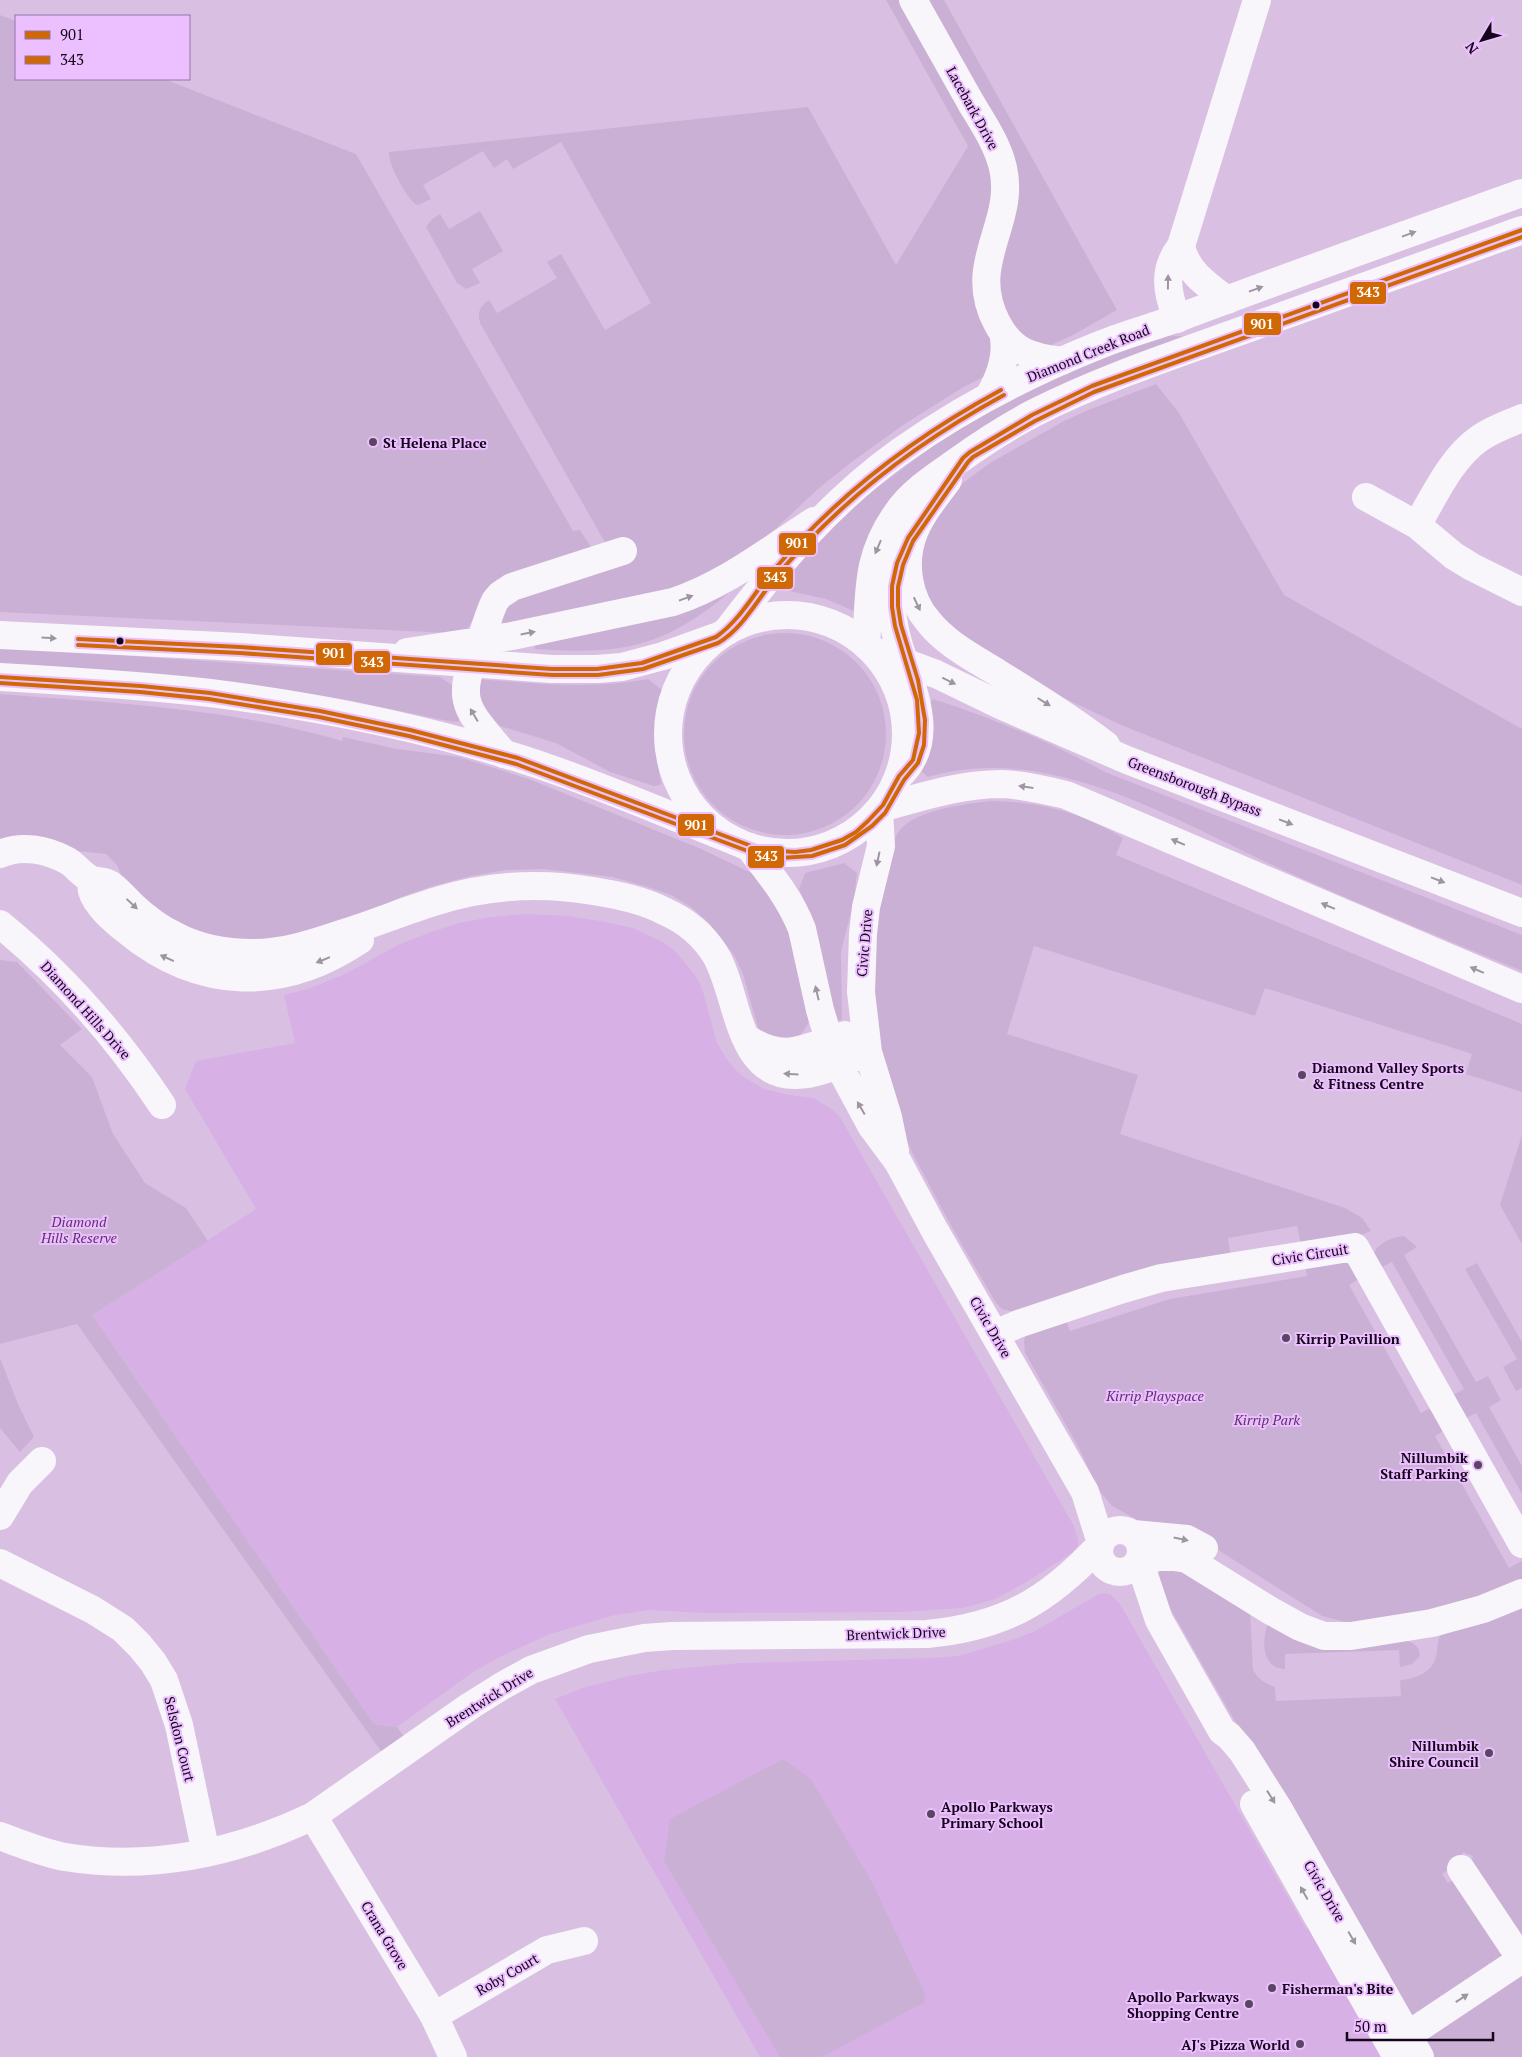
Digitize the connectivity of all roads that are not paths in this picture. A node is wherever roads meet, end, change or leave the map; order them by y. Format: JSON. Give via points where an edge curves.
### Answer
{"nodes":[{"id":1,"x":913,"y":0,"type":"edge"},
{"id":2,"x":1257,"y":0,"type":"edge"},
{"id":3,"x":1522,"y":192,"type":"edge"},
{"id":4,"x":1522,"y":230,"type":"edge"},
{"id":5,"x":1181,"y":246,"type":"junction"},
{"id":6,"x":1227,"y":300,"type":"junction"},
{"id":7,"x":1177,"y":319,"type":"junction"},
{"id":8,"x":1004,"y":338,"type":"junction"},
{"id":9,"x":1203,"y":345,"type":"junction"},
{"id":10,"x":1062,"y":361,"type":"junction"},
{"id":11,"x":989,"y":396,"type":"junction"},
{"id":12,"x":1522,"y":418,"type":"edge"},
{"id":13,"x":964,"y":456,"type":"junction"},
{"id":14,"x":1366,"y":497,"type":"dead end"},
{"id":15,"x":832,"y":508,"type":"junction"},
{"id":16,"x":918,"y":524,"type":"junction"},
{"id":17,"x":1417,"y":525,"type":"junction"},
{"id":18,"x":623,"y":551,"type":"dead end"},
{"id":19,"x":1522,"y":592,"type":"edge"},
{"id":20,"x":721,"y":634,"type":"junction"},
{"id":21,"x":0,"y":635,"type":"edge"},
{"id":22,"x":869,"y":647,"type":"junction"},
{"id":23,"x":475,"y":652,"type":"junction"},
{"id":24,"x":905,"y":661,"type":"junction"},
{"id":25,"x":0,"y":677,"type":"edge"},
{"id":26,"x":504,"y":754,"type":"junction"},
{"id":27,"x":1127,"y":760,"type":"junction"},
{"id":28,"x":899,"y":776,"type":"junction"},
{"id":29,"x":880,"y":809,"type":"junction"},
{"id":30,"x":743,"y":845,"type":"junction"},
{"id":31,"x":0,"y":854,"type":"edge"},
{"id":32,"x":1522,"y":913,"type":"edge"},
{"id":33,"x":0,"y":924,"type":"edge"},
{"id":34,"x":1522,"y":989,"type":"edge"},
{"id":35,"x":867,"y":1041,"type":"junction"},
{"id":36,"x":833,"y":1052,"type":"junction"},
{"id":37,"x":162,"y":1105,"type":"dead end"},
{"id":38,"x":898,"y":1162,"type":"junction"},
{"id":39,"x":995,"y":1334,"type":"junction"},
{"id":40,"x":42,"y":1461,"type":"dead end"},
{"id":41,"x":1085,"y":1492,"type":"junction"},
{"id":42,"x":0,"y":1516,"type":"edge"},
{"id":43,"x":1100,"y":1544,"type":"junction"},
{"id":44,"x":1522,"y":1544,"type":"edge"},
{"id":45,"x":1129,"y":1555,"type":"junction"},
{"id":46,"x":0,"y":1563,"type":"edge"},
{"id":47,"x":1061,"y":1584,"type":"junction"},
{"id":48,"x":1522,"y":1593,"type":"edge"},
{"id":49,"x":313,"y":1816,"type":"junction"},
{"id":50,"x":0,"y":1836,"type":"edge"},
{"id":51,"x":206,"y":1854,"type":"junction"},
{"id":52,"x":1459,"y":1868,"type":"dead end"},
{"id":53,"x":584,"y":1941,"type":"dead end"},
{"id":54,"x":1522,"y":1959,"type":"edge"},
{"id":55,"x":434,"y":2016,"type":"junction"},
{"id":56,"x":1398,"y":2051,"type":"edge"},
{"id":57,"x":453,"y":2057,"type":"edge"}],
"edges":[{"from":1,"to":8,"type":"main road","name":"Lacebark Drive","via":[[990,136],[1003,168],[1004,200],[985,276],[989,305]]},
{"from":2,"to":5,"type":"main road"},
{"from":6,"to":3,"type":"main road","name":"Diamond Creek Road","one_way":true},
{"from":4,"to":9,"type":"main road"},
{"from":5,"to":6,"type":"main road","via":[[1183,257],[1193,272]]},
{"from":7,"to":5,"type":"main road","one_way":true,"via":[[1169,298],[1167,280],[1170,264]]},
{"from":6,"to":7,"type":"main road","name":"Diamond Creek Road"},
{"from":7,"to":9,"type":"main road","via":[[1183,330]]},
{"from":7,"to":10,"type":"main road","name":"Diamond Creek Road"},
{"from":8,"to":10,"type":"main road","via":[[1027,353]]},
{"from":8,"to":11,"type":"main road","name":"Lacebark Drive","via":[[1003,362]]},
{"from":9,"to":13,"type":"main road","via":[[1047,406]]},
{"from":10,"to":11,"type":"main road","name":"Diamond Creek Road"},
{"from":11,"to":15,"type":"main road","name":"Diamond Creek Road","via":[[899,452]]},
{"from":12,"to":17,"type":"main road","via":[[1492,431],[1468,448]]},
{"from":13,"to":16,"type":"main road"},
{"from":13,"to":22,"type":"main road","one_way":true,"via":[[903,505],[884,534],[870,572]]},
{"from":14,"to":17,"type":"main road"},
{"from":15,"to":20,"type":"main road","name":"Diamond Creek Road"},
{"from":23,"to":15,"type":"main road","one_way":true,"via":[[686,598],[718,584]]},
{"from":16,"to":24,"type":"main road","via":[[901,551],[892,587],[892,616]]},
{"from":16,"to":27,"type":"main road","one_way":true,"via":[[909,548],[908,574],[912,592],[927,621],[964,652],[1060,712]]},
{"from":17,"to":19,"type":"main road","via":[[1454,556]]},
{"from":18,"to":23,"type":"main road","via":[[506,591],[495,601]]},
{"from":20,"to":22,"type":"main road","via":[[765,616],[800,615],[833,624]]},
{"from":20,"to":23,"type":"main road","via":[[642,663],[610,669],[552,668]]},
{"from":20,"to":30,"type":"main road","via":[[696,656],[676,690],[670,710],[669,750],[673,769],[692,804],[705,820]]},
{"from":21,"to":23,"type":"main road","one_way":true,"via":[[381,657]]},
{"from":22,"to":24,"type":"main road","name":"Greensborough Bypass"},
{"from":22,"to":28,"type":"main road","via":[[890,674],[903,706],[906,741]]},
{"from":26,"to":23,"type":"main road","one_way":true,"via":[[469,707],[465,687]]},
{"from":24,"to":27,"type":"main road","name":"Greensborough Bypass","one_way":true},
{"from":24,"to":28,"type":"main road","via":[[918,706],[919,732],[913,758]]},
{"from":25,"to":26,"type":"main road","via":[[141,686],[259,700],[385,724]]},
{"from":26,"to":30,"type":"main road"},
{"from":27,"to":32,"type":"main road","name":"Greensborough Bypass","one_way":true},
{"from":28,"to":29,"type":"main road"},
{"from":29,"to":30,"type":"main road","via":[[850,836],[814,850],[788,854]]},
{"from":34,"to":29,"type":"main road","one_way":true,"via":[[1066,795],[1025,786],[978,785]]},
{"from":29,"to":35,"type":"main road","name":"Civic Drive","one_way":true,"via":[[879,856],[866,907],[862,951],[861,992]]},
{"from":36,"to":30,"type":"main road","name":"Civic Drive","one_way":true,"via":[[798,918],[781,888]]},
{"from":31,"to":36,"type":"main road","via":[[15,848],[44,852],[68,861],[92,880],[104,881],[114,887],[154,924],[176,936],[199,946],[252,953],[295,949],[426,904],[497,888],[549,885],[608,893],[650,905],[678,918],[707,942],[720,964],[745,1037],[765,1049]]},
{"from":33,"to":37,"type":"main road","name":"Diamond Hills Drive","via":[[50,968],[103,1024]]},
{"from":35,"to":36,"type":"main road"},
{"from":35,"to":38,"type":"main road","name":"Civic Drive"},
{"from":38,"to":36,"type":"main road","name":"Civic Drive","one_way":true,"via":[[872,1127]]},
{"from":38,"to":39,"type":"main road","name":"Civic Drive"},
{"from":39,"to":41,"type":"main road","name":"Civic Drive"},
{"from":39,"to":44,"type":"main road","name":"Civic Circuit","via":[[1161,1278],[1356,1247]]},
{"from":40,"to":42,"type":"main road","via":[[20,1483]]},
{"from":41,"to":43,"type":"main road","name":"Civic Drive"},
{"from":41,"to":45,"type":"main road","name":"Civic Drive"},
{"from":43,"to":45,"type":"main road","name":"Brentwick Drive","via":[[1114,1530],[1123,1530]]},
{"from":43,"to":47,"type":"main road","name":"Brentwick Drive"},
{"from":45,"to":47,"type":"main road","name":"Brentwick Drive"},
{"from":45,"to":48,"type":"main road","via":[[1187,1539],[1282,1600],[1326,1623],[1376,1632],[1461,1616]]},
{"from":45,"to":56,"type":"main road","name":"Civic Drive","via":[[1159,1620],[1222,1731],[1229,1761]]},
{"from":46,"to":51,"type":"main road","name":"Selsdon Court","via":[[93,1610],[123,1629],[153,1662],[164,1680],[179,1725]]},
{"from":47,"to":49,"type":"main road","name":"Brentwick Drive","via":[[1008,1616],[951,1632],[663,1636],[618,1643],[558,1659],[531,1670],[470,1706]]},
{"from":49,"to":51,"type":"main road","name":"Brentwick Drive","via":[[284,1830]]},
{"from":49,"to":55,"type":"main road","name":"Crana Grove"},
{"from":50,"to":51,"type":"main road","name":"Brentwick Drive","via":[[64,1856],[110,1862],[151,1862]]},
{"from":52,"to":54,"type":"main road"},
{"from":53,"to":55,"type":"main road","name":"Roby Court","via":[[547,1950]]},
{"from":56,"to":54,"type":"main road","one_way":true},
{"from":55,"to":57,"type":"main road","name":"Crana Grove"}]}
